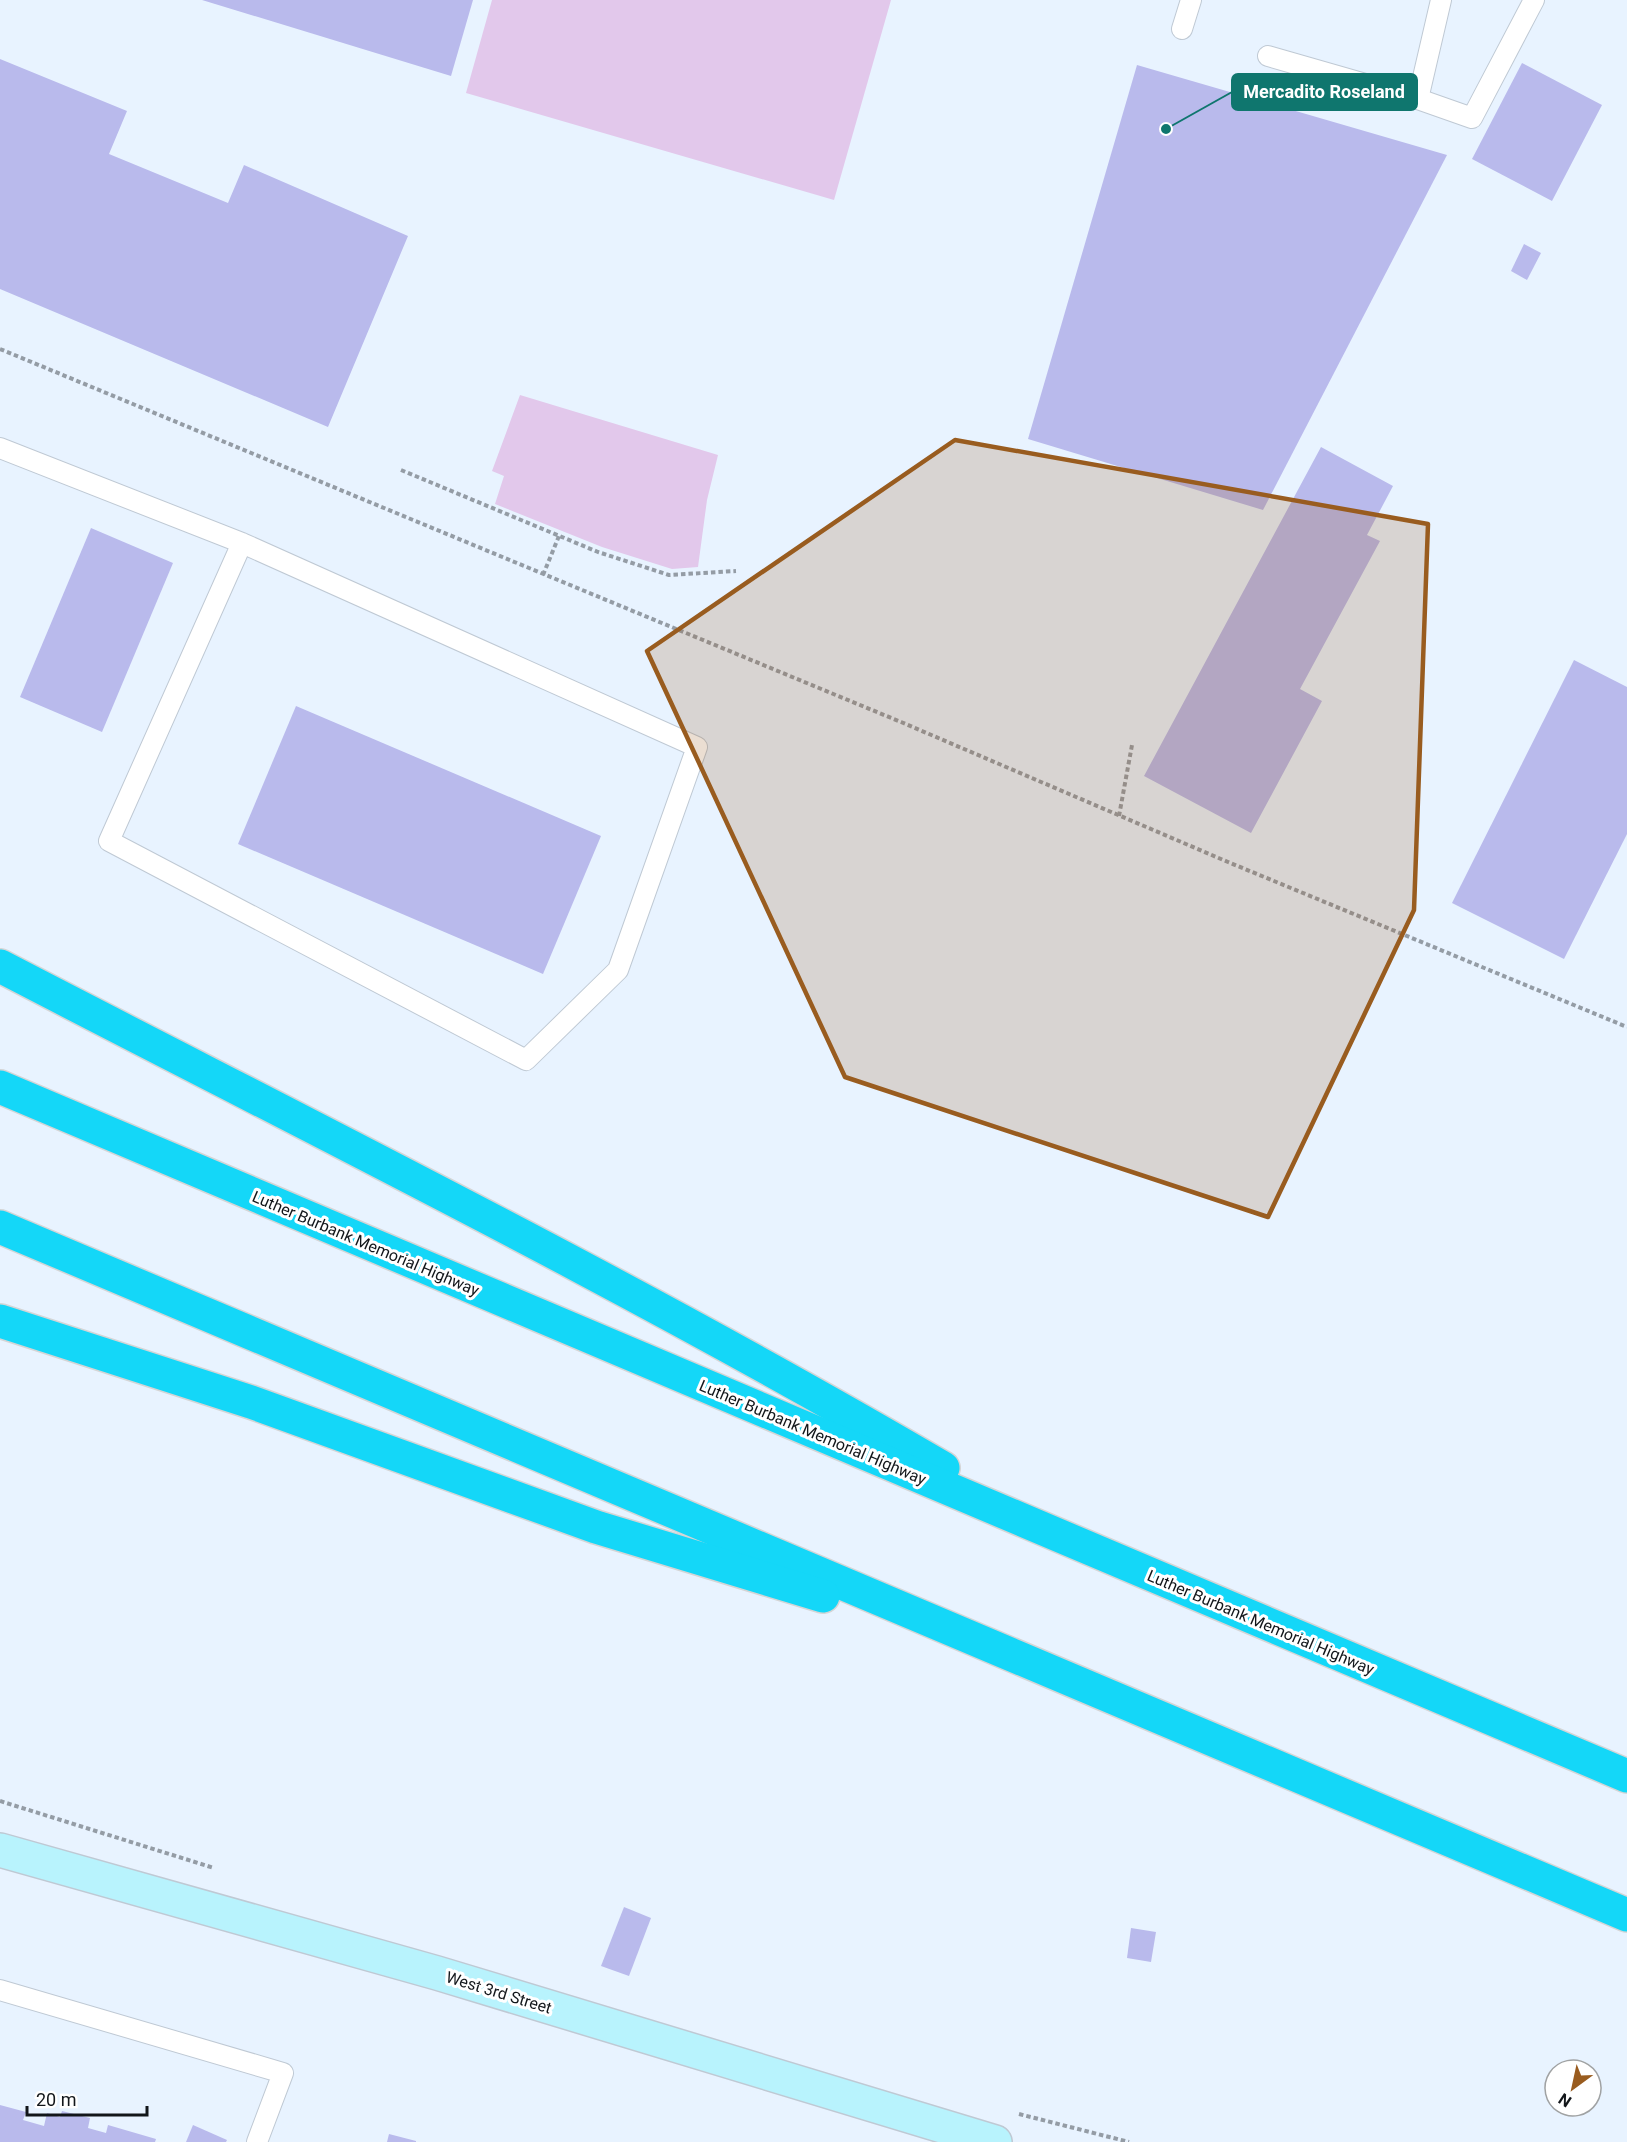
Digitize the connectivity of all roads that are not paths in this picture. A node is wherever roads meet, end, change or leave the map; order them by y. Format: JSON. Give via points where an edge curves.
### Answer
{"nodes":[{"id":1,"x":1191,"y":0,"type":"edge"},
{"id":2,"x":1441,"y":0,"type":"edge"},
{"id":3,"x":1534,"y":0,"type":"edge"},
{"id":4,"x":1182,"y":29,"type":"dead end"},
{"id":5,"x":1268,"y":56,"type":"dead end"},
{"id":6,"x":1418,"y":99,"type":"junction"},
{"id":7,"x":0,"y":448,"type":"edge"},
{"id":8,"x":242,"y":543,"type":"junction"},
{"id":9,"x":0,"y":966,"type":"edge"},
{"id":10,"x":0,"y":1088,"type":"edge"},
{"id":11,"x":0,"y":1227,"type":"edge"},
{"id":12,"x":0,"y":1321,"type":"edge"},
{"id":13,"x":1056,"y":1535,"type":"junction"},
{"id":14,"x":990,"y":1647,"type":"junction"},
{"id":15,"x":1627,"y":1776,"type":"edge"},
{"id":16,"x":0,"y":1850,"type":"edge"},
{"id":17,"x":1627,"y":1915,"type":"edge"},
{"id":18,"x":0,"y":1990,"type":"edge"},
{"id":19,"x":987,"y":2141,"type":"edge"},
{"id":20,"x":257,"y":2142,"type":"edge"}],
"edges":[{"from":1,"to":4,"type":"lane"},
{"from":2,"to":6,"type":"lane"},
{"from":3,"to":6,"type":"lane","via":[[1472,118]]},
{"from":5,"to":6,"type":"lane"},
{"from":7,"to":8,"type":"lane"},
{"from":8,"to":8,"type":"lane","via":[[108,841],[526,1060],[618,970],[697,747]]},
{"from":9,"to":13,"type":"highway","via":[[807,1389]]},
{"from":10,"to":13,"type":"highway","name":"Luther Burbank Memorial Highway"},
{"from":11,"to":14,"type":"highway"},
{"from":12,"to":14,"type":"highway","via":[[251,1402],[596,1527]]},
{"from":13,"to":15,"type":"highway","name":"Luther Burbank Memorial Highway"},
{"from":14,"to":17,"type":"highway"},
{"from":16,"to":19,"type":"main road","name":"West 3rd Street","via":[[437,1973]]},
{"from":18,"to":20,"type":"lane","via":[[283,2073]]}]}
